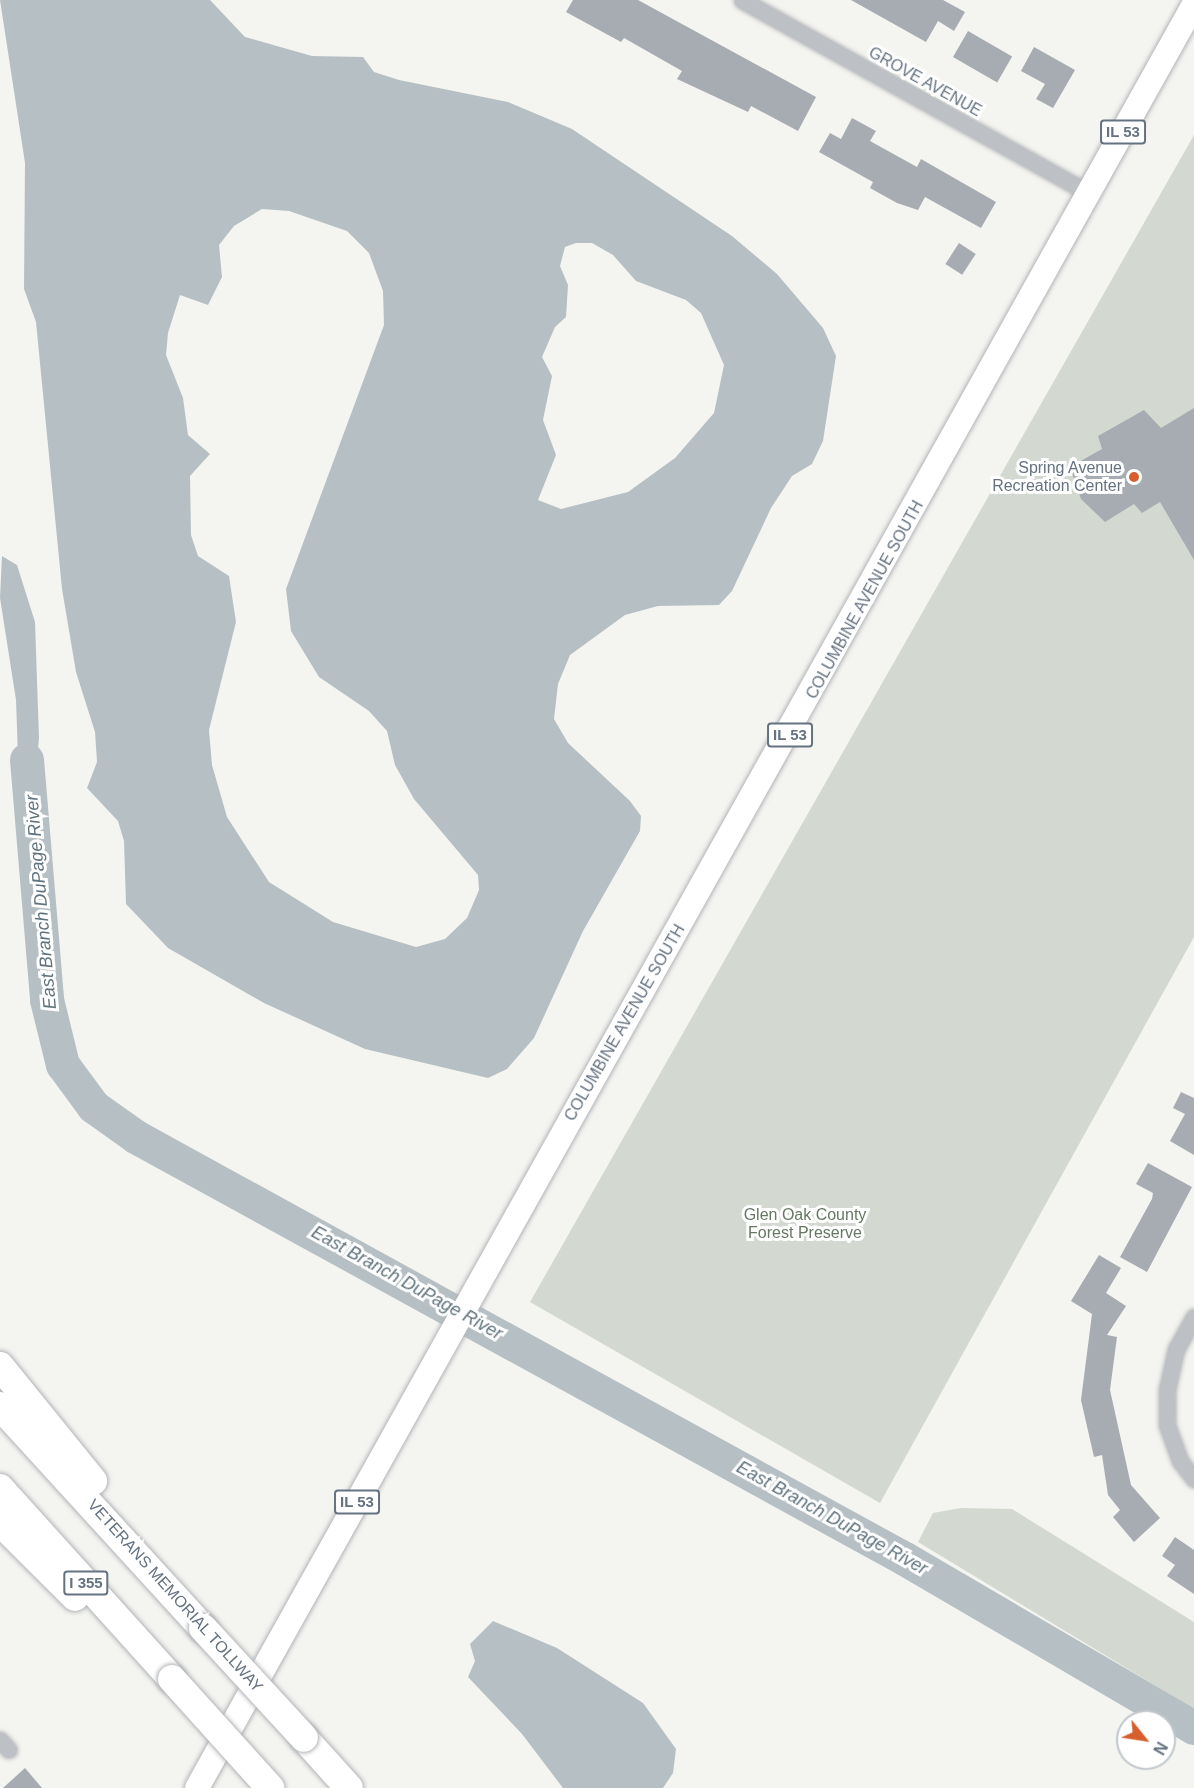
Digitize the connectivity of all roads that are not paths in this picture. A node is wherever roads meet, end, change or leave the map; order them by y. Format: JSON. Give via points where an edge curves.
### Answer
{"nodes":[{"id":1,"x":742,"y":0,"type":"edge"},
{"id":2,"x":1194,"y":4,"type":"edge"},
{"id":3,"x":1090,"y":194,"type":"junction"},
{"id":4,"x":1194,"y":1317,"type":"edge"},
{"id":5,"x":0,"y":1366,"type":"edge"},
{"id":6,"x":0,"y":1406,"type":"edge"},
{"id":7,"x":1194,"y":1479,"type":"edge"},
{"id":8,"x":0,"y":1488,"type":"edge"},
{"id":9,"x":0,"y":1522,"type":"edge"},
{"id":10,"x":145,"y":1566,"type":"junction"},
{"id":11,"x":164,"y":1670,"type":"junction"},
{"id":12,"x":197,"y":1788,"type":"edge"},
{"id":13,"x":270,"y":1788,"type":"edge"},
{"id":14,"x":349,"y":1788,"type":"edge"}],
"edges":[{"from":1,"to":3,"type":"street","name":"GROVE AVENUE"},
{"from":2,"to":3,"type":"main road","name":"COLUMBINE AVENUE SOUTH","number":"IL 53"},
{"from":3,"to":12,"type":"main road","name":"COLUMBINE AVENUE SOUTH","number":"IL 53"},
{"from":4,"to":7,"type":"street","via":[[1168,1373],[1167,1425],[1180,1461]]},
{"from":5,"to":10,"type":"highway","via":[[126,1525]]},
{"from":6,"to":10,"type":"highway","name":"VETERANS MEMORIAL TOLLWAY"},
{"from":8,"to":11,"type":"highway","number":"I 355"},
{"from":9,"to":11,"type":"highway","via":[[112,1638]]},
{"from":10,"to":14,"type":"highway","name":"VETERANS MEMORIAL TOLLWAY","bridge":true},
{"from":11,"to":13,"type":"highway","number":"I 355","bridge":true}]}
